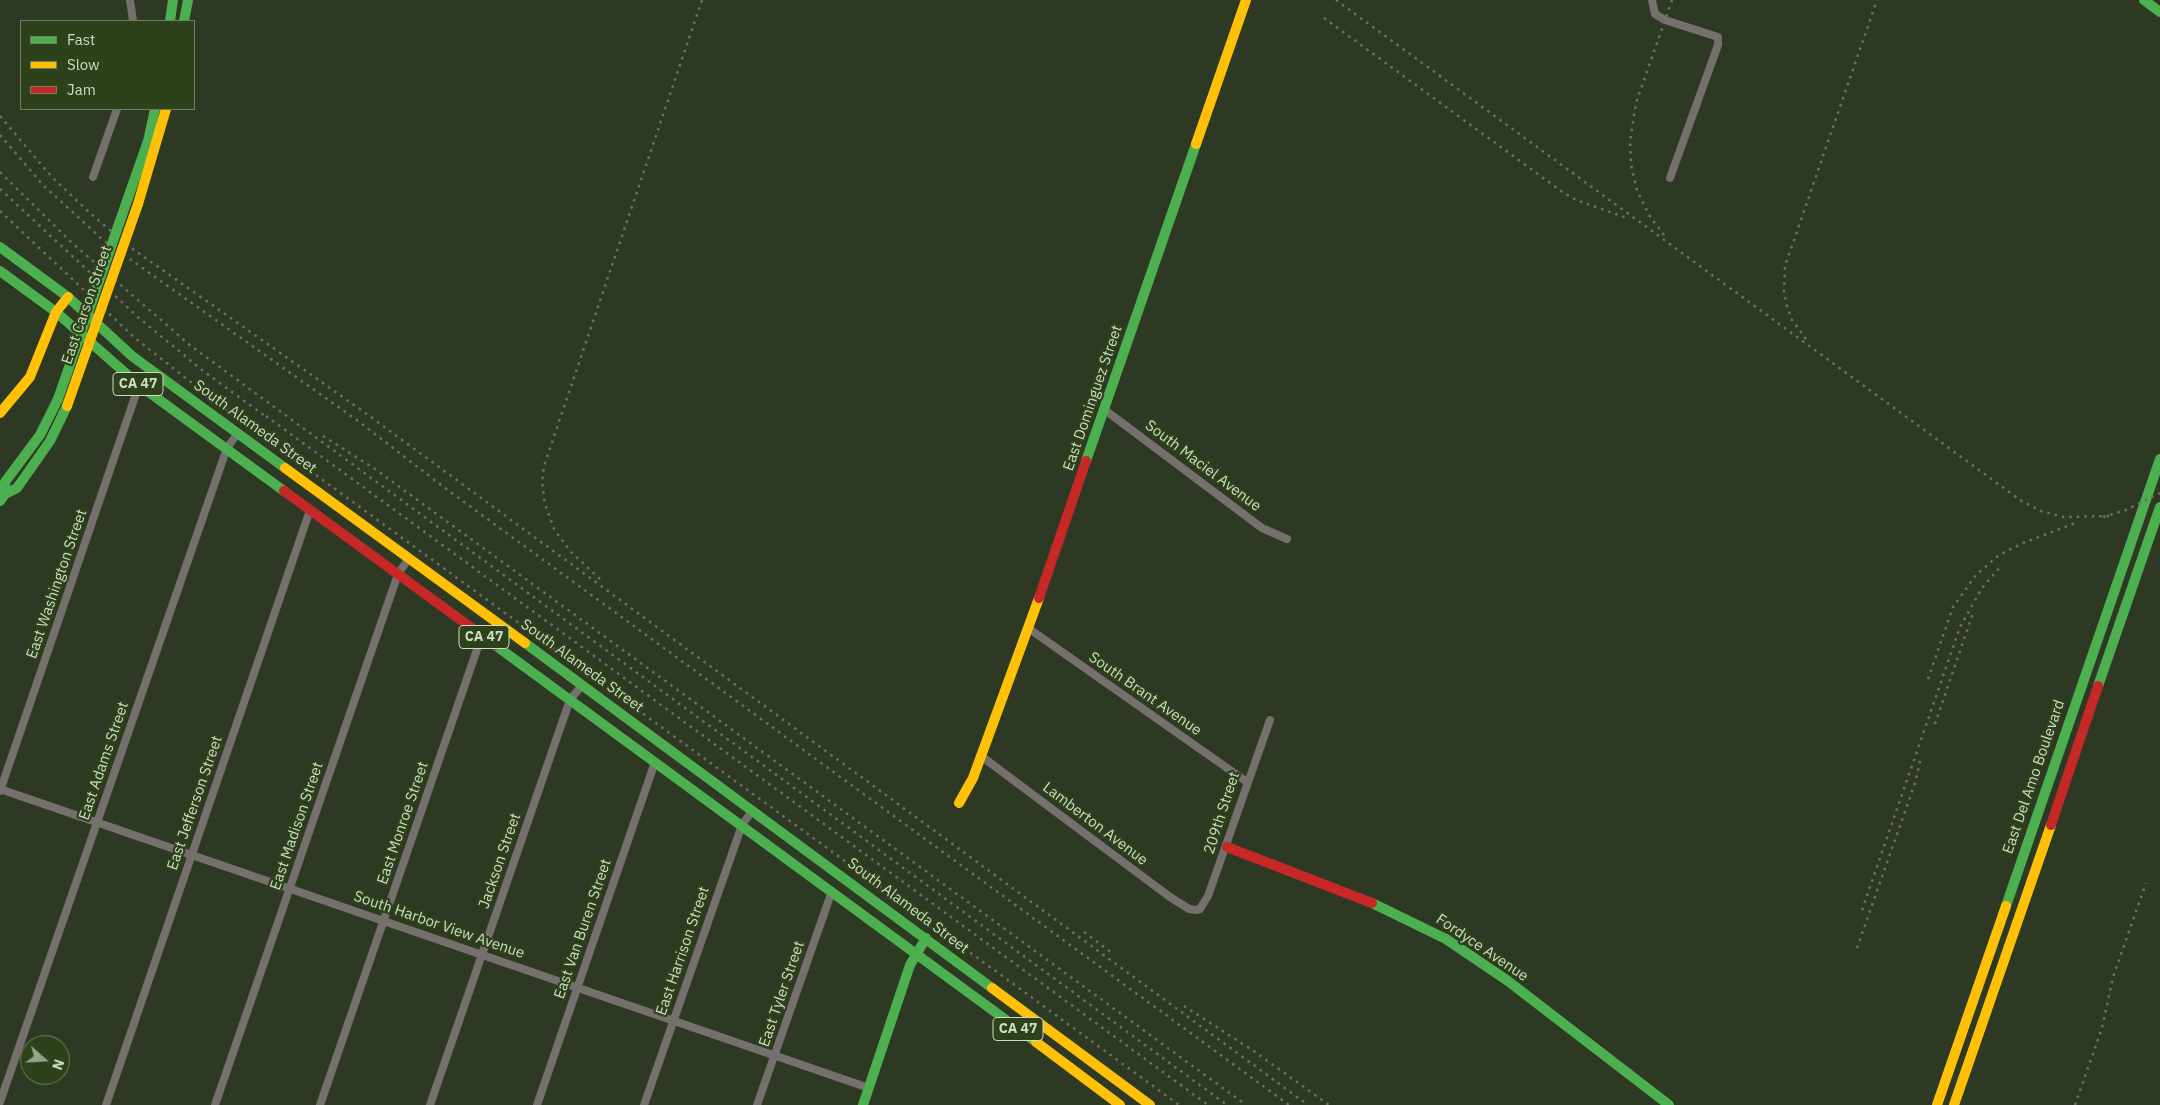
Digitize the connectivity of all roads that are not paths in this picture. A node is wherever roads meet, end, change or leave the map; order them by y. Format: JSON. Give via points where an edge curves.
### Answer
{"nodes":[{"id":1,"x":130,"y":0,"type":"edge"},
{"id":2,"x":173,"y":0,"type":"edge"},
{"id":3,"x":188,"y":0,"type":"edge"},
{"id":4,"x":1246,"y":0,"type":"edge"},
{"id":5,"x":1652,"y":0,"type":"edge"},
{"id":6,"x":2144,"y":0,"type":"edge"},
{"id":7,"x":2160,"y":12,"type":"edge"},
{"id":8,"x":133,"y":20,"type":"edge"},
{"id":9,"x":170,"y":20,"type":"edge"},
{"id":10,"x":184,"y":20,"type":"edge"},
{"id":11,"x":117,"y":110,"type":"edge"},
{"id":12,"x":156,"y":110,"type":"edge"},
{"id":13,"x":166,"y":110,"type":"edge"},
{"id":14,"x":94,"y":177,"type":"dead end"},
{"id":15,"x":1670,"y":178,"type":"dead end"},
{"id":16,"x":0,"y":247,"type":"edge"},
{"id":17,"x":0,"y":271,"type":"edge"},
{"id":18,"x":68,"y":297,"type":"junction"},
{"id":19,"x":56,"y":312,"type":"junction"},
{"id":20,"x":139,"y":385,"type":"junction"},
{"id":21,"x":1105,"y":410,"type":"junction"},
{"id":22,"x":0,"y":413,"type":"edge"},
{"id":23,"x":238,"y":432,"type":"junction"},
{"id":24,"x":226,"y":448,"type":"junction"},
{"id":25,"x":2160,"y":459,"type":"edge"},
{"id":26,"x":1,"y":499,"type":"edge"},
{"id":27,"x":2160,"y":507,"type":"edge"},
{"id":28,"x":310,"y":510,"type":"junction"},
{"id":29,"x":1287,"y":539,"type":"dead end"},
{"id":30,"x":409,"y":558,"type":"junction"},
{"id":31,"x":398,"y":574,"type":"junction"},
{"id":32,"x":1028,"y":628,"type":"junction"},
{"id":33,"x":482,"y":636,"type":"junction"},
{"id":34,"x":582,"y":685,"type":"junction"},
{"id":35,"x":570,"y":700,"type":"junction"},
{"id":36,"x":1270,"y":720,"type":"dead end"},
{"id":37,"x":981,"y":756,"type":"junction"},
{"id":38,"x":655,"y":762,"type":"junction"},
{"id":39,"x":1246,"y":782,"type":"junction"},
{"id":40,"x":0,"y":790,"type":"edge"},
{"id":41,"x":959,"y":803,"type":"dead end"},
{"id":42,"x":754,"y":810,"type":"junction"},
{"id":43,"x":97,"y":822,"type":"junction"},
{"id":44,"x":742,"y":825,"type":"junction"},
{"id":45,"x":1227,"y":847,"type":"junction"},
{"id":46,"x":192,"y":855,"type":"junction"},
{"id":47,"x":290,"y":889,"type":"junction"},
{"id":48,"x":832,"y":891,"type":"junction"},
{"id":49,"x":1196,"y":910,"type":"joint"},
{"id":50,"x":384,"y":920,"type":"junction"},
{"id":51,"x":926,"y":938,"type":"junction"},
{"id":52,"x":916,"y":952,"type":"junction"},
{"id":53,"x":482,"y":955,"type":"junction"},
{"id":54,"x":577,"y":988,"type":"junction"},
{"id":55,"x":673,"y":1021,"type":"junction"},
{"id":56,"x":1965,"y":1024,"type":"junction"},
{"id":57,"x":1980,"y":1030,"type":"junction"},
{"id":58,"x":774,"y":1056,"type":"junction"},
{"id":59,"x":869,"y":1088,"type":"junction"},
{"id":60,"x":0,"y":1102,"type":"edge"},
{"id":61,"x":106,"y":1105,"type":"edge"},
{"id":62,"x":215,"y":1105,"type":"edge"},
{"id":63,"x":320,"y":1105,"type":"edge"},
{"id":64,"x":430,"y":1105,"type":"edge"},
{"id":65,"x":537,"y":1105,"type":"edge"},
{"id":66,"x":644,"y":1105,"type":"edge"},
{"id":67,"x":757,"y":1105,"type":"edge"},
{"id":68,"x":863,"y":1105,"type":"edge"},
{"id":69,"x":1120,"y":1105,"type":"edge"},
{"id":70,"x":1150,"y":1105,"type":"edge"},
{"id":71,"x":1669,"y":1105,"type":"edge"},
{"id":72,"x":1937,"y":1105,"type":"edge"},
{"id":73,"x":1954,"y":1105,"type":"edge"}],
"edges":[{"from":1,"to":8,"type":"street"},
{"from":2,"to":9,"type":"main road"},
{"from":3,"to":10,"type":"main road"},
{"from":4,"to":21,"type":"main road","name":"East Dominguez Street"},
{"from":5,"to":15,"type":"street","via":[[1655,14],[1665,20],[1718,37],[1718,45]]},
{"from":6,"to":7,"type":"main road"},
{"from":11,"to":14,"type":"street"},
{"from":12,"to":26,"type":"main road","name":"East Carson Street","bridge":true,"via":[[148,141],[58,399],[40,435],[6,482]]},
{"from":13,"to":26,"type":"main road","name":"East Carson Street","bridge":true,"via":[[138,204],[67,406],[50,441],[17,488]]},
{"from":16,"to":18,"type":"main road","name":"South Alameda Street","number":"CA 47"},
{"from":17,"to":19,"type":"main road","number":"CA 47"},
{"from":18,"to":19,"type":"main road"},
{"from":18,"to":23,"type":"main road","name":"South Alameda Street","number":"CA 47","via":[[132,356]]},
{"from":19,"to":20,"type":"main road","number":"CA 47"},
{"from":19,"to":22,"type":"main road","via":[[34,370]]},
{"from":20,"to":24,"type":"main road","number":"CA 47"},
{"from":20,"to":40,"type":"street","name":"East Washington Street"},
{"from":21,"to":29,"type":"street","name":"South Maciel Avenue","via":[[1262,528]]},
{"from":21,"to":32,"type":"main road","name":"East Dominguez Street"},
{"from":23,"to":24,"type":"street","name":"East Adams Street"},
{"from":23,"to":30,"type":"main road","name":"South Alameda Street","number":"CA 47"},
{"from":24,"to":28,"type":"main road","number":"CA 47"},
{"from":24,"to":43,"type":"street","name":"East Adams Street"},
{"from":25,"to":56,"type":"main road","name":"East Del Amo Boulevard"},
{"from":27,"to":57,"type":"main road","name":"East Del Amo Boulevard"},
{"from":28,"to":31,"type":"main road","number":"CA 47"},
{"from":28,"to":46,"type":"street","name":"East Jefferson Street"},
{"from":30,"to":31,"type":"street","name":"East Madison Street"},
{"from":30,"to":34,"type":"main road","name":"South Alameda Street","number":"CA 47"},
{"from":31,"to":33,"type":"main road","number":"CA 47"},
{"from":31,"to":47,"type":"street","name":"East Madison Street"},
{"from":32,"to":37,"type":"main road","name":"East Dominguez Street"},
{"from":32,"to":39,"type":"street","name":"South Brant Avenue"},
{"from":33,"to":35,"type":"main road","number":"CA 47"},
{"from":33,"to":50,"type":"street","name":"East Monroe Street"},
{"from":34,"to":35,"type":"street","name":"Jackson Street"},
{"from":34,"to":42,"type":"main road","name":"South Alameda Street","number":"CA 47"},
{"from":35,"to":38,"type":"main road","number":"CA 47"},
{"from":35,"to":53,"type":"street","name":"Jackson Street"},
{"from":36,"to":39,"type":"street","name":"209th Street"},
{"from":37,"to":41,"type":"main road","name":"East Dominguez Street"},
{"from":37,"to":49,"type":"street","name":"Lamberton Avenue","via":[[1170,897]]},
{"from":38,"to":44,"type":"main road","number":"CA 47"},
{"from":38,"to":54,"type":"street","name":"East Van Buren Street"},
{"from":39,"to":45,"type":"street","name":"209th Street"},
{"from":40,"to":43,"type":"street","name":"South Harbor View Avenue"},
{"from":42,"to":44,"type":"street","name":"East Harrison Street"},
{"from":42,"to":51,"type":"main road","name":"South Alameda Street","number":"CA 47"},
{"from":43,"to":46,"type":"street","name":"South Harbor View Avenue"},
{"from":43,"to":60,"type":"street","name":"East Adams Street"},
{"from":44,"to":48,"type":"main road","number":"CA 47"},
{"from":44,"to":55,"type":"street","name":"East Harrison Street"},
{"from":45,"to":49,"type":"street","name":"209th Street","via":[[1204,904]]},
{"from":45,"to":71,"type":"main road","name":"Fordyce Avenue","via":[[1365,900],[1446,939],[1508,981]]},
{"from":46,"to":47,"type":"street","name":"South Harbor View Avenue"},
{"from":46,"to":61,"type":"street","name":"East Jefferson Street"},
{"from":47,"to":50,"type":"street","name":"South Harbor View Avenue"},
{"from":47,"to":62,"type":"street","name":"East Madison Street"},
{"from":48,"to":52,"type":"main road","number":"CA 47"},
{"from":48,"to":58,"type":"street","name":"East Tyler Street"},
{"from":50,"to":53,"type":"street","name":"South Harbor View Avenue"},
{"from":50,"to":63,"type":"street","name":"East Monroe Street"},
{"from":51,"to":52,"type":"main road"},
{"from":51,"to":70,"type":"main road","name":"South Alameda Street","number":"CA 47"},
{"from":52,"to":59,"type":"main road"},
{"from":52,"to":69,"type":"main road","number":"CA 47"},
{"from":53,"to":54,"type":"street","name":"South Harbor View Avenue"},
{"from":53,"to":64,"type":"street","name":"Jackson Street"},
{"from":54,"to":55,"type":"street","name":"South Harbor View Avenue"},
{"from":54,"to":65,"type":"street","name":"East Van Buren Street"},
{"from":55,"to":58,"type":"street","name":"South Harbor View Avenue"},
{"from":55,"to":66,"type":"street","name":"East Harrison Street"},
{"from":56,"to":57,"type":"main road"},
{"from":56,"to":72,"type":"main road","name":"East Del Amo Boulevard"},
{"from":57,"to":73,"type":"main road","name":"East Del Amo Boulevard"},
{"from":58,"to":59,"type":"street","name":"South Harbor View Avenue"},
{"from":58,"to":67,"type":"street","name":"East Tyler Street"},
{"from":59,"to":68,"type":"main road"}]}
